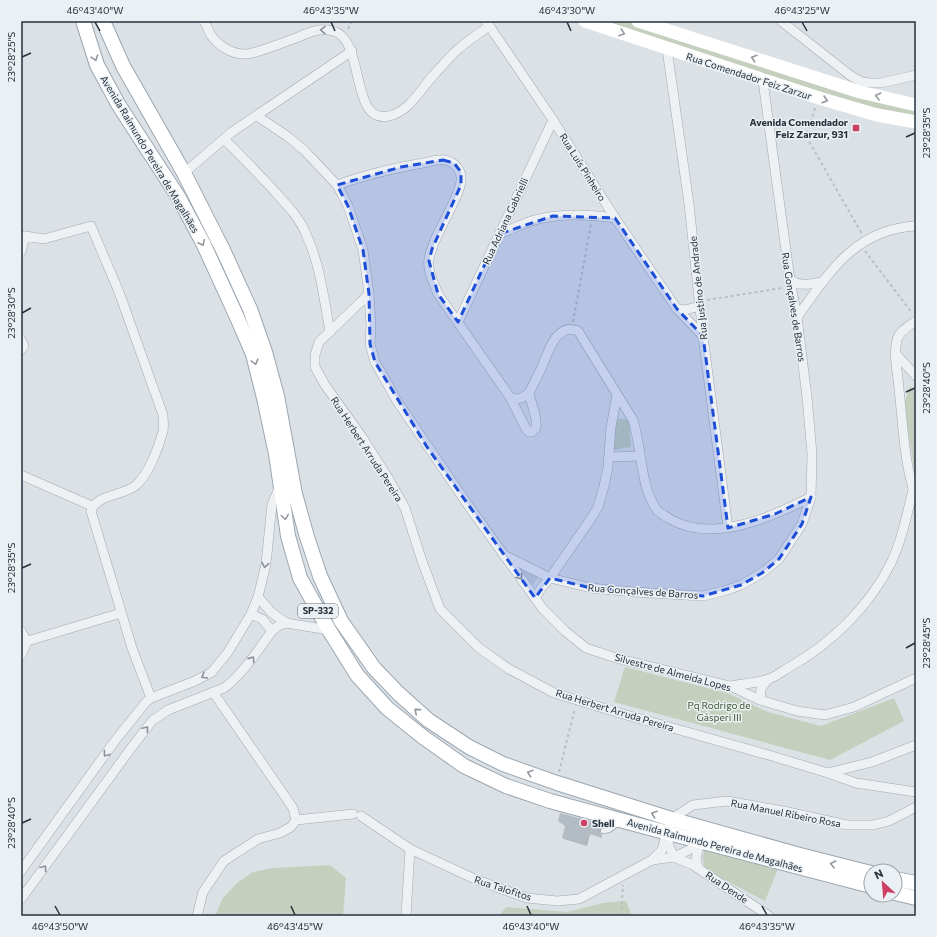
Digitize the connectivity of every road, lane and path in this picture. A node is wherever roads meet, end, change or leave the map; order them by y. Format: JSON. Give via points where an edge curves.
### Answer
{"nodes":[{"id":1,"x":83,"y":21,"type":"edge"},
{"id":2,"x":103,"y":21,"type":"edge"},
{"id":3,"x":204,"y":21,"type":"edge"},
{"id":4,"x":585,"y":21,"type":"edge"},
{"id":5,"x":638,"y":21,"type":"edge"},
{"id":6,"x":780,"y":21,"type":"edge"},
{"id":7,"x":488,"y":23,"type":"edge"},
{"id":8,"x":667,"y":49,"type":"junction"},
{"id":9,"x":352,"y":51,"type":"junction"},
{"id":10,"x":916,"y":75,"type":"edge"},
{"id":11,"x":763,"y":81,"type":"junction"},
{"id":12,"x":861,"y":87,"type":"junction"},
{"id":13,"x":819,"y":98,"type":"junction"},
{"id":14,"x":916,"y":106,"type":"edge"},
{"id":15,"x":257,"y":116,"type":"junction"},
{"id":16,"x":553,"y":120,"type":"junction"},
{"id":17,"x":916,"y":122,"type":"edge"},
{"id":18,"x":224,"y":139,"type":"junction"},
{"id":19,"x":184,"y":173,"type":"junction"},
{"id":20,"x":337,"y":185,"type":"junction"},
{"id":21,"x":592,"y":216,"type":"junction"},
{"id":22,"x":614,"y":218,"type":"junction"},
{"id":23,"x":912,"y":226,"type":"edge"},
{"id":24,"x":916,"y":233,"type":"edge"},
{"id":25,"x":499,"y":234,"type":"junction"},
{"id":26,"x":863,"y":242,"type":"junction"},
{"id":27,"x":21,"y":252,"type":"edge"},
{"id":28,"x":822,"y":282,"type":"junction"},
{"id":29,"x":790,"y":283,"type":"junction"},
{"id":30,"x":369,"y":294,"type":"junction"},
{"id":31,"x":700,"y":304,"type":"junction"},
{"id":32,"x":677,"y":309,"type":"junction"},
{"id":33,"x":797,"y":317,"type":"junction"},
{"id":34,"x":916,"y":320,"type":"edge"},
{"id":35,"x":458,"y":322,"type":"junction"},
{"id":36,"x":571,"y":329,"type":"junction"},
{"id":37,"x":330,"y":332,"type":"junction"},
{"id":38,"x":703,"y":336,"type":"junction"},
{"id":39,"x":21,"y":340,"type":"edge"},
{"id":40,"x":21,"y":350,"type":"edge"},
{"id":41,"x":895,"y":353,"type":"junction"},
{"id":42,"x":916,"y":376,"type":"edge"},
{"id":43,"x":529,"y":392,"type":"junction"},
{"id":44,"x":617,"y":395,"type":"junction"},
{"id":45,"x":510,"y":397,"type":"junction"},
{"id":46,"x":640,"y":456,"type":"junction"},
{"id":47,"x":609,"y":457,"type":"junction"},
{"id":48,"x":21,"y":475,"type":"edge"},
{"id":49,"x":280,"y":486,"type":"junction"},
{"id":50,"x":915,"y":493,"type":"edge"},
{"id":51,"x":811,"y":497,"type":"junction"},
{"id":52,"x":92,"y":506,"type":"junction"},
{"id":53,"x":728,"y":528,"type":"junction"},
{"id":54,"x":505,"y":556,"type":"junction"},
{"id":55,"x":550,"y":578,"type":"junction"},
{"id":56,"x":258,"y":597,"type":"junction"},
{"id":57,"x":535,"y":598,"type":"junction"},
{"id":58,"x":121,"y":613,"type":"junction"},
{"id":59,"x":251,"y":614,"type":"junction"},
{"id":60,"x":286,"y":623,"type":"junction"},
{"id":61,"x":329,"y":630,"type":"junction"},
{"id":62,"x":21,"y":631,"type":"edge"},
{"id":63,"x":272,"y":631,"type":"junction"},
{"id":64,"x":24,"y":643,"type":"edge"},
{"id":65,"x":21,"y":655,"type":"edge"},
{"id":66,"x":916,"y":678,"type":"edge"},
{"id":67,"x":768,"y":679,"type":"junction"},
{"id":68,"x":730,"y":686,"type":"junction"},
{"id":69,"x":213,"y":692,"type":"junction"},
{"id":70,"x":151,"y":698,"type":"junction"},
{"id":71,"x":577,"y":700,"type":"junction"},
{"id":72,"x":760,"y":700,"type":"junction"},
{"id":73,"x":916,"y":744,"type":"edge"},
{"id":74,"x":828,"y":773,"type":"junction"},
{"id":75,"x":557,"y":783,"type":"junction"},
{"id":76,"x":916,"y":792,"type":"edge"},
{"id":77,"x":916,"y":808,"type":"edge"},
{"id":78,"x":296,"y":820,"type":"junction"},
{"id":79,"x":621,"y":820,"type":"junction"},
{"id":80,"x":669,"y":826,"type":"junction"},
{"id":81,"x":603,"y":831,"type":"dead end"},
{"id":82,"x":702,"y":836,"type":"junction"},
{"id":83,"x":410,"y":849,"type":"junction"},
{"id":84,"x":674,"y":857,"type":"junction"},
{"id":85,"x":652,"y":860,"type":"junction"},
{"id":86,"x":698,"y":867,"type":"junction"},
{"id":87,"x":21,"y":871,"type":"edge"},
{"id":88,"x":863,"y":871,"type":"edge"},
{"id":89,"x":624,"y":876,"type":"junction"},
{"id":90,"x":903,"y":881,"type":"edge"},
{"id":91,"x":916,"y":883,"type":"edge"},
{"id":92,"x":863,"y":884,"type":"edge"},
{"id":93,"x":903,"y":895,"type":"edge"},
{"id":94,"x":916,"y":898,"type":"edge"},
{"id":95,"x":21,"y":899,"type":"edge"},
{"id":96,"x":197,"y":916,"type":"edge"},
{"id":97,"x":406,"y":916,"type":"edge"},
{"id":98,"x":621,"y":916,"type":"edge"},
{"id":99,"x":769,"y":916,"type":"edge"}],
"edges":[{"from":1,"to":49,"type":"main road","name":"Avenida Raimundo Pereira de Magalhães","number":"SP-332","one_way":true,"via":[[98,65],[118,104],[179,198],[245,334],[264,398]]},
{"from":2,"to":19,"type":"main road","name":"Avenida Raimundo Pereira de Magalhães","number":"SP-332","via":[[123,66]]},
{"from":9,"to":3,"type":"street","one_way":true,"via":[[343,37],[335,31],[320,29],[247,54],[231,52],[211,35]]},
{"from":4,"to":8,"type":"main road","name":"Rua Comendador Feiz Zarzur","one_way":true},
{"from":12,"to":5,"type":"main road","name":"Rua Comendador Feiz Zarzur","one_way":true},
{"from":6,"to":12,"type":"street","via":[[852,76]]},
{"from":7,"to":9,"type":"street","via":[[442,65],[416,97],[402,110],[389,116],[373,113],[366,104]]},
{"from":7,"to":16,"type":"street","name":"Rua Luís Pinheiro"},
{"from":8,"to":11,"type":"main road","name":"Rua Comendador Feiz Zarzur"},
{"from":8,"to":31,"type":"street","name":"Rua Justino de Andrade"},
{"from":9,"to":15,"type":"street"},
{"from":10,"to":12,"type":"street"},
{"from":11,"to":13,"type":"main road","name":"Rua Comendador Feiz Zarzur"},
{"from":11,"to":29,"type":"street","name":"Rua Gonçalves de Barros"},
{"from":14,"to":12,"type":"main road","name":"Rua Comendador Feiz Zarzur","one_way":true},
{"from":13,"to":17,"type":"main road","name":"Rua Comendador Feiz Zarzur","one_way":true,"via":[[877,115]]},
{"from":13,"to":26,"type":"path","via":[[806,136]]},
{"from":15,"to":18,"type":"street"},
{"from":15,"to":20,"type":"street","name":"Rua Gonçalves de Barros","via":[[287,136]]},
{"from":16,"to":22,"type":"street","name":"Rua Luís Pinheiro"},
{"from":16,"to":25,"type":"street","name":"Rua Adriana Gabrielli"},
{"from":18,"to":19,"type":"street"},
{"from":18,"to":37,"type":"street","via":[[258,173],[296,217],[306,233],[318,272]]},
{"from":75,"to":19,"type":"main road","name":"Avenida Raimundo Pereira de Magalhães","number":"SP-332","one_way":true,"via":[[503,764],[469,747],[428,720],[374,668],[341,621],[320,576],[307,537],[295,494],[277,396],[250,309]]},
{"from":20,"to":30,"type":"street","name":"Rua Gonçalves de Barros","via":[[348,206],[363,250]]},
{"from":20,"to":35,"type":"street","via":[[400,167],[443,160],[454,163],[461,172],[461,185],[429,261],[431,278],[438,294]]},
{"from":21,"to":22,"type":"street"},
{"from":21,"to":25,"type":"street","via":[[553,216],[531,221]]},
{"from":21,"to":36,"type":"path"},
{"from":22,"to":32,"type":"street","name":"Rua Luís Pinheiro"},
{"from":23,"to":24,"type":"street"},
{"from":23,"to":26,"type":"street","via":[[898,227]]},
{"from":25,"to":35,"type":"street","name":"Rua Adriana Gabrielli"},
{"from":26,"to":28,"type":"street","via":[[836,265]]},
{"from":26,"to":34,"type":"path"},
{"from":27,"to":52,"type":"street","via":[[25,236],[44,239],[91,226],[119,292],[163,415],[163,430],[144,477],[134,487],[97,501]]},
{"from":28,"to":29,"type":"street","via":[[805,285]]},
{"from":28,"to":33,"type":"street"},
{"from":29,"to":31,"type":"path"},
{"from":29,"to":33,"type":"street","name":"Rua Gonçalves de Barros"},
{"from":30,"to":37,"type":"street","name":"Rua Herbert Arruda Pereira"},
{"from":30,"to":54,"type":"street","name":"Rua Gonçalves de Barros","via":[[370,344],[375,362],[427,447]]},
{"from":31,"to":32,"type":"street","via":[[685,310]]},
{"from":31,"to":38,"type":"street","name":"Rua Justino de Andrade"},
{"from":32,"to":38,"type":"street","name":"Rua Luís Pinheiro"},
{"from":33,"to":51,"type":"street","name":"Rua Gonçalves de Barros","via":[[811,447]]},
{"from":34,"to":41,"type":"street","via":[[897,338]]},
{"from":35,"to":45,"type":"street"},
{"from":36,"to":43,"type":"street","via":[[564,330],[551,344]]},
{"from":36,"to":44,"type":"street","via":[[578,331]]},
{"from":37,"to":71,"type":"street","name":"Rua Herbert Arruda Pereira","via":[[319,342],[315,367],[405,508],[440,609],[479,648],[509,669],[554,692]]},
{"from":38,"to":53,"type":"street","name":"Rua Justino de Andrade"},
{"from":39,"to":40,"type":"street","via":[[24,346]]},
{"from":41,"to":42,"type":"street"},
{"from":41,"to":50,"type":"street","via":[[905,452]]},
{"from":43,"to":45,"type":"street","via":[[519,399]]},
{"from":43,"to":45,"type":"street","via":[[537,424],[532,432],[526,429]]},
{"from":44,"to":46,"type":"street","via":[[633,420]]},
{"from":44,"to":47,"type":"street"},
{"from":46,"to":47,"type":"street"},
{"from":46,"to":53,"type":"street","via":[[645,479],[658,512],[684,526]]},
{"from":47,"to":55,"type":"street","via":[[598,507]]},
{"from":48,"to":52,"type":"street"},
{"from":49,"to":56,"type":"street","one_way":true,"via":[[272,504],[266,564]]},
{"from":49,"to":61,"type":"main road","name":"Avenida Raimundo Pereira de Magalhães","number":"SP-332","one_way":true,"via":[[288,536],[300,578]]},
{"from":50,"to":67,"type":"street","via":[[891,563],[874,591],[851,620],[821,647]]},
{"from":51,"to":53,"type":"street","via":[[775,514]]},
{"from":51,"to":55,"type":"street","name":"Rua Gonçalves de Barros","via":[[802,524],[779,559],[762,574],[724,592],[703,596],[634,592],[591,588]]},
{"from":52,"to":58,"type":"street","via":[[91,511]]},
{"from":54,"to":55,"type":"street","name":"Rua Gonçalves de Barros"},
{"from":54,"to":57,"type":"street","name":"Silvestre de Almeida Lopes","one_way":true},
{"from":55,"to":57,"type":"street"},
{"from":56,"to":59,"type":"street"},
{"from":56,"to":60,"type":"street","via":[[271,612]]},
{"from":57,"to":68,"type":"street","name":"Silvestre de Almeida Lopes","via":[[565,631],[586,648],[616,658]]},
{"from":58,"to":64,"type":"street"},
{"from":58,"to":70,"type":"street"},
{"from":59,"to":63,"type":"street","via":[[262,619]]},
{"from":59,"to":70,"type":"street","one_way":true,"via":[[228,652],[212,672],[196,681]]},
{"from":60,"to":61,"type":"street"},
{"from":60,"to":63,"type":"street"},
{"from":61,"to":79,"type":"main road","name":"Avenida Raimundo Pereira de Magalhães","number":"SP-332","via":[[357,675],[387,708],[464,766],[553,804]]},
{"from":62,"to":64,"type":"street"},
{"from":69,"to":63,"type":"street","one_way":true,"via":[[224,688],[243,671]]},
{"from":64,"to":65,"type":"street"},
{"from":66,"to":72,"type":"street","name":"Silvestre de Almeida Lopes","via":[[854,707],[825,715],[796,711]]},
{"from":67,"to":68,"type":"street"},
{"from":67,"to":72,"type":"street","via":[[761,690]]},
{"from":68,"to":72,"type":"street","name":"Silvestre de Almeida Lopes"},
{"from":69,"to":78,"type":"street","via":[[293,808]]},
{"from":95,"to":69,"type":"street","one_way":true,"via":[[146,728],[168,710]]},
{"from":70,"to":87,"type":"street","one_way":true,"via":[[114,742]]},
{"from":71,"to":74,"type":"street","name":"Rua Herbert Arruda Pereira"},
{"from":71,"to":75,"type":"path"},
{"from":73,"to":74,"type":"street","via":[[872,762]]},
{"from":74,"to":76,"type":"street","name":"Rua Herbert Arruda Pereira","via":[[856,783]]},
{"from":80,"to":75,"type":"main road","name":"Avenida Raimundo Pereira de Magalhães","number":"SP-332","one_way":true},
{"from":77,"to":80,"type":"street","name":"Rua Manuel Ribeiro Rosa","via":[[889,821],[873,825],[847,825],[727,801],[694,806]]},
{"from":78,"to":83,"type":"street","name":"Rua Talofitos","via":[[357,815]]},
{"from":78,"to":96,"type":"street","via":[[291,827],[258,839],[224,861],[203,892]]},
{"from":79,"to":80,"type":"main road","name":"Avenida Raimundo Pereira de Magalhães","number":"SP-332"},
{"from":79,"to":81,"type":"lane","via":[[609,830]]},
{"from":80,"to":82,"type":"main road","name":"Avenida Raimundo Pereira de Magalhães","number":"SP-332"},
{"from":80,"to":84,"type":"street","via":[[669,846]]},
{"from":80,"to":85,"type":"street","name":"Rua Talofitos","via":[[662,850]]},
{"from":82,"to":84,"type":"street","via":[[691,849]]},
{"from":82,"to":86,"type":"street","name":"Rua Dende","via":[[696,858]]},
{"from":88,"to":82,"type":"main road","name":"Avenida Raimundo Pereira de Magalhães","number":"SP-332","one_way":true,"via":[[800,855]]},
{"from":82,"to":92,"type":"main road","name":"Avenida Raimundo Pereira de Magalhães","number":"SP-332"},
{"from":83,"to":89,"type":"street","name":"Rua Talofitos","via":[[476,880],[527,898],[556,901],[579,899]]},
{"from":83,"to":97,"type":"street"},
{"from":84,"to":85,"type":"street","name":"Rua Talofitos"},
{"from":84,"to":86,"type":"street"},
{"from":85,"to":89,"type":"street","name":"Rua Talofitos"},
{"from":86,"to":99,"type":"street","name":"Rua Dende"},
{"from":89,"to":98,"type":"path"},
{"from":90,"to":91,"type":"main road"},
{"from":93,"to":94,"type":"main road"}]}
